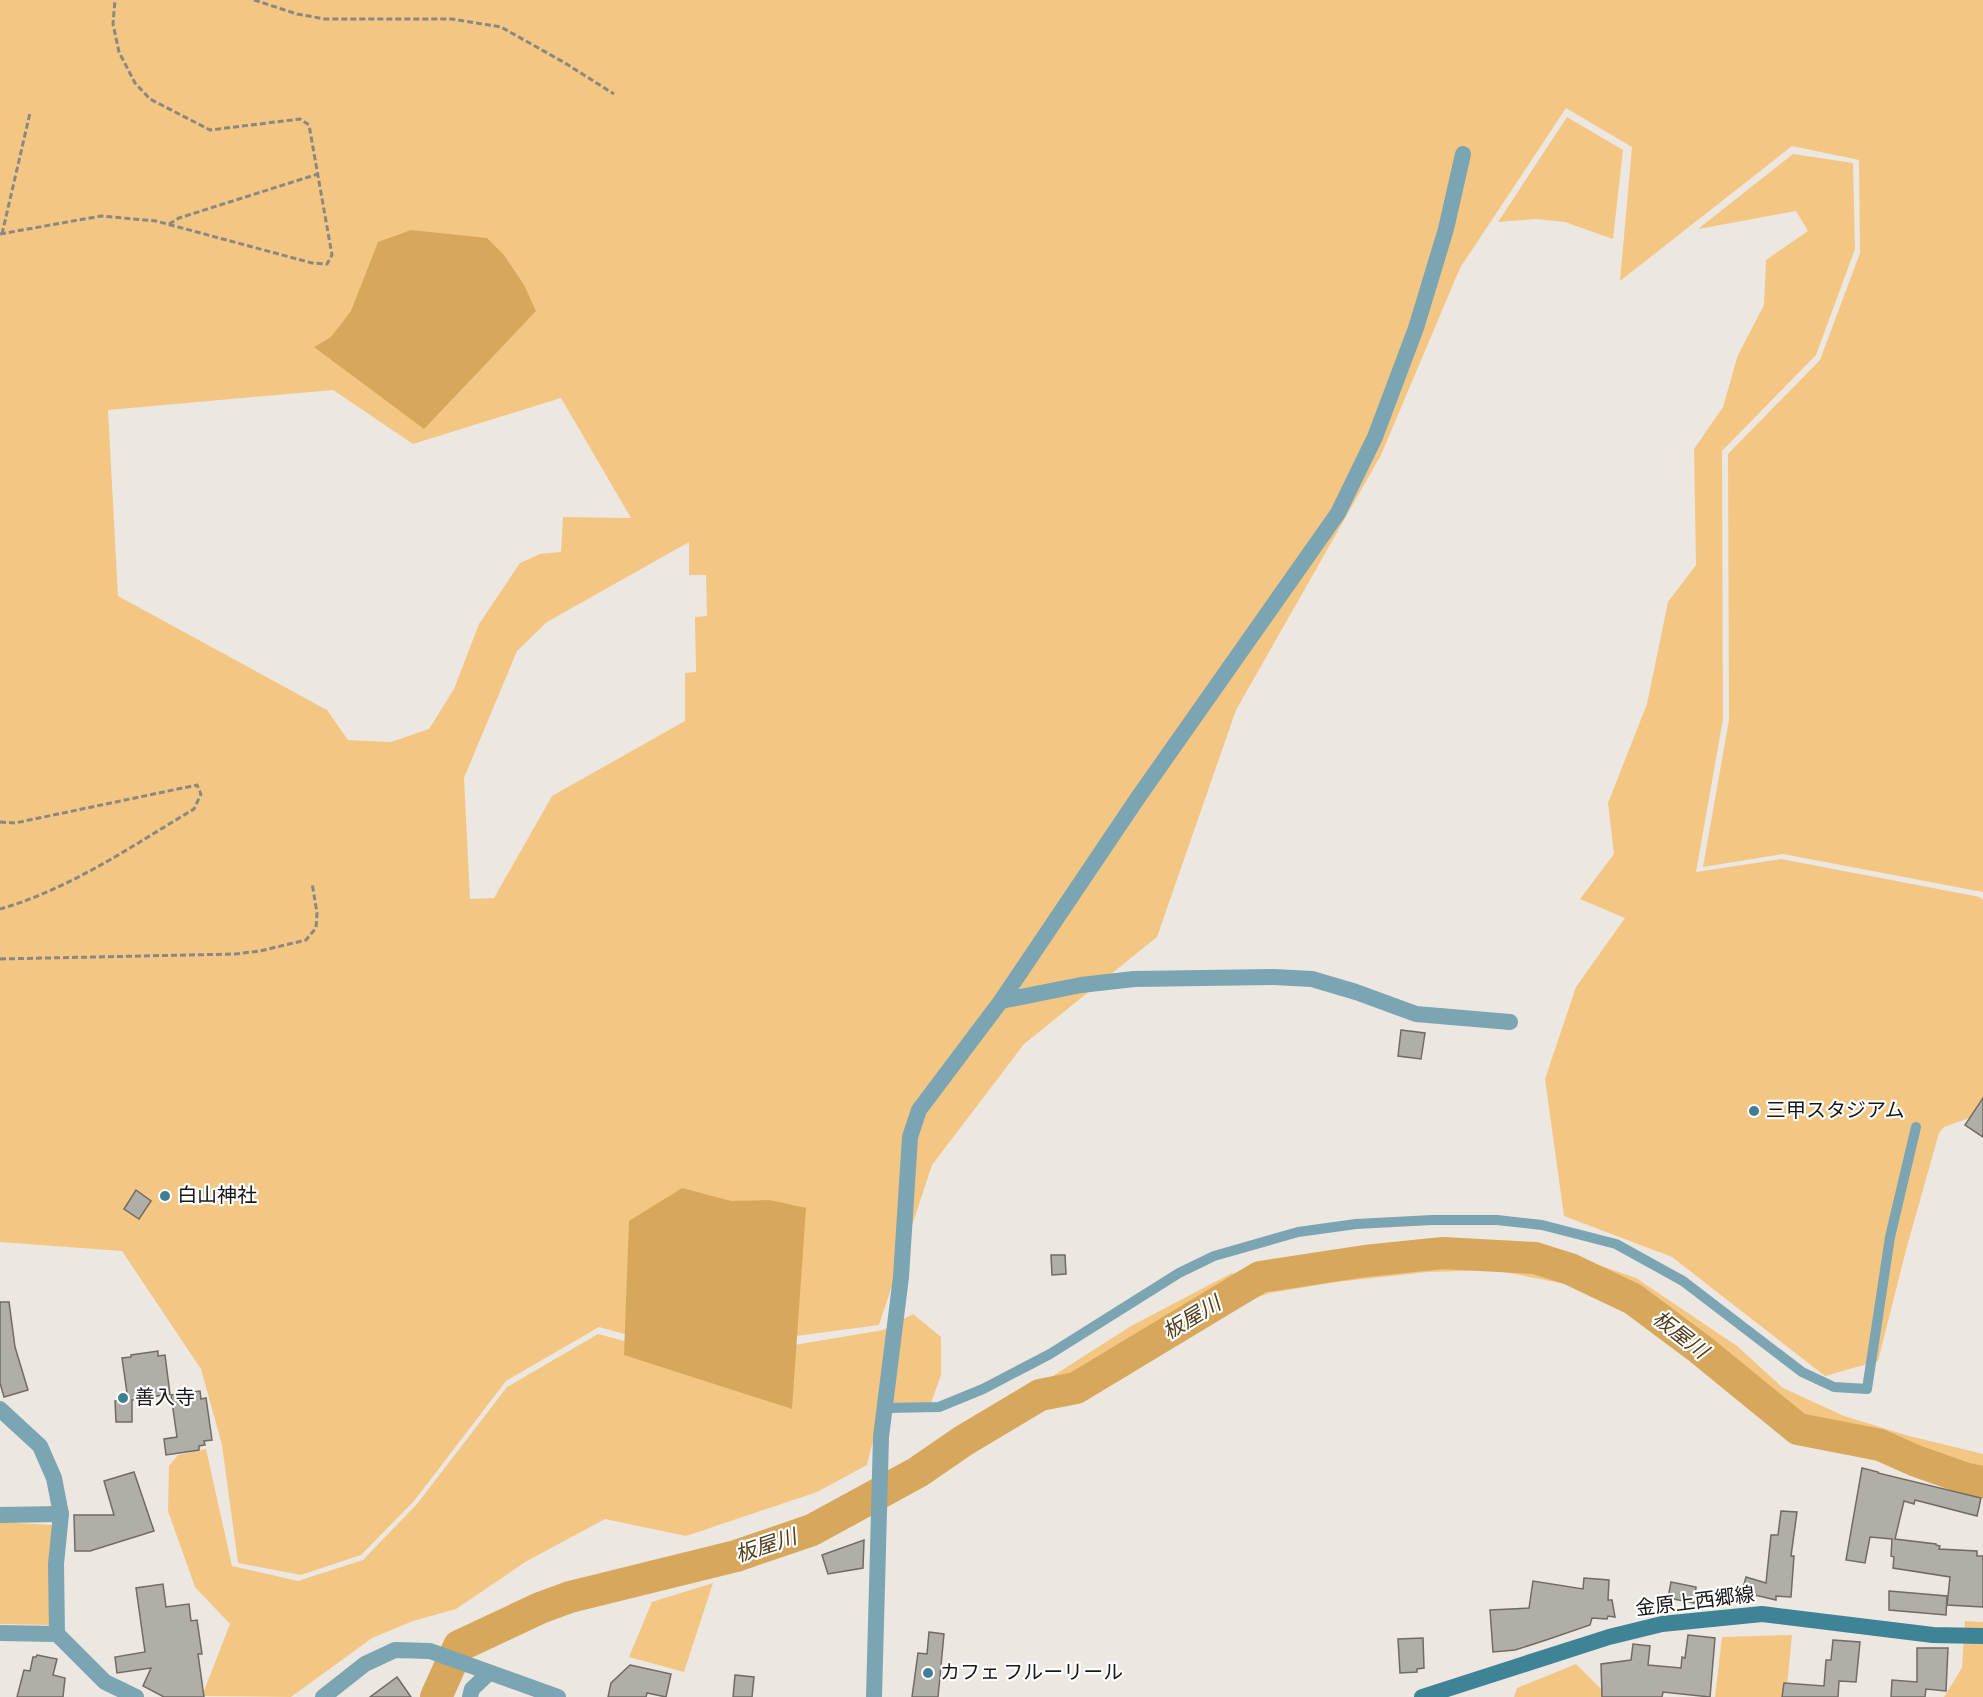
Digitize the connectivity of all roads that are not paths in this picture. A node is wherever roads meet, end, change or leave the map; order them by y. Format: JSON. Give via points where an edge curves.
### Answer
{"nodes":[{"id":1,"x":1463,"y":154,"type":"dead end"},
{"id":2,"x":1001,"y":1001,"type":"junction"},
{"id":3,"x":1510,"y":1023,"type":"dead end"},
{"id":4,"x":1916,"y":1127,"type":"dead end"},
{"id":5,"x":885,"y":1408,"type":"junction"},
{"id":6,"x":0,"y":1409,"type":"edge"},
{"id":7,"x":61,"y":1514,"type":"junction"},
{"id":8,"x":0,"y":1515,"type":"edge"},
{"id":9,"x":0,"y":1633,"type":"edge"},
{"id":10,"x":57,"y":1634,"type":"junction"},
{"id":11,"x":1983,"y":1636,"type":"edge"},
{"id":12,"x":485,"y":1671,"type":"junction"},
{"id":13,"x":136,"y":1697,"type":"edge"},
{"id":14,"x":323,"y":1697,"type":"edge"},
{"id":15,"x":470,"y":1697,"type":"edge"},
{"id":16,"x":558,"y":1697,"type":"edge"},
{"id":17,"x":874,"y":1697,"type":"edge"},
{"id":18,"x":1422,"y":1697,"type":"edge"}],
"edges":[{"from":1,"to":2,"type":"street","via":[[1446,229],[1416,328],[1375,437],[1338,513]]},
{"from":2,"to":3,"type":"street","via":[[1134,979],[1274,977],[1312,979],[1416,1014]]},
{"from":2,"to":5,"type":"street","via":[[919,1110],[910,1137],[901,1277]]},
{"from":4,"to":5,"type":"lane","via":[[1890,1237],[1867,1389],[1834,1387],[1802,1372],[1683,1281],[1616,1244],[1542,1225],[1432,1220],[1298,1232],[1214,1256],[1179,1273],[1050,1354],[983,1389],[939,1407]]},
{"from":5,"to":17,"type":"street","via":[[879,1469]]},
{"from":6,"to":7,"type":"street","via":[[40,1446],[54,1478]]},
{"from":7,"to":8,"type":"street"},
{"from":7,"to":10,"type":"street","via":[[56,1564]]},
{"from":9,"to":10,"type":"street"},
{"from":10,"to":13,"type":"street","via":[[105,1682]]},
{"from":11,"to":18,"type":"main road","name":"金原上西郷線","via":[[1933,1635],[1762,1614],[1662,1624]]},
{"from":12,"to":14,"type":"street","via":[[430,1651],[394,1650],[365,1664]]},
{"from":12,"to":15,"type":"street"},
{"from":12,"to":16,"type":"street"}]}
